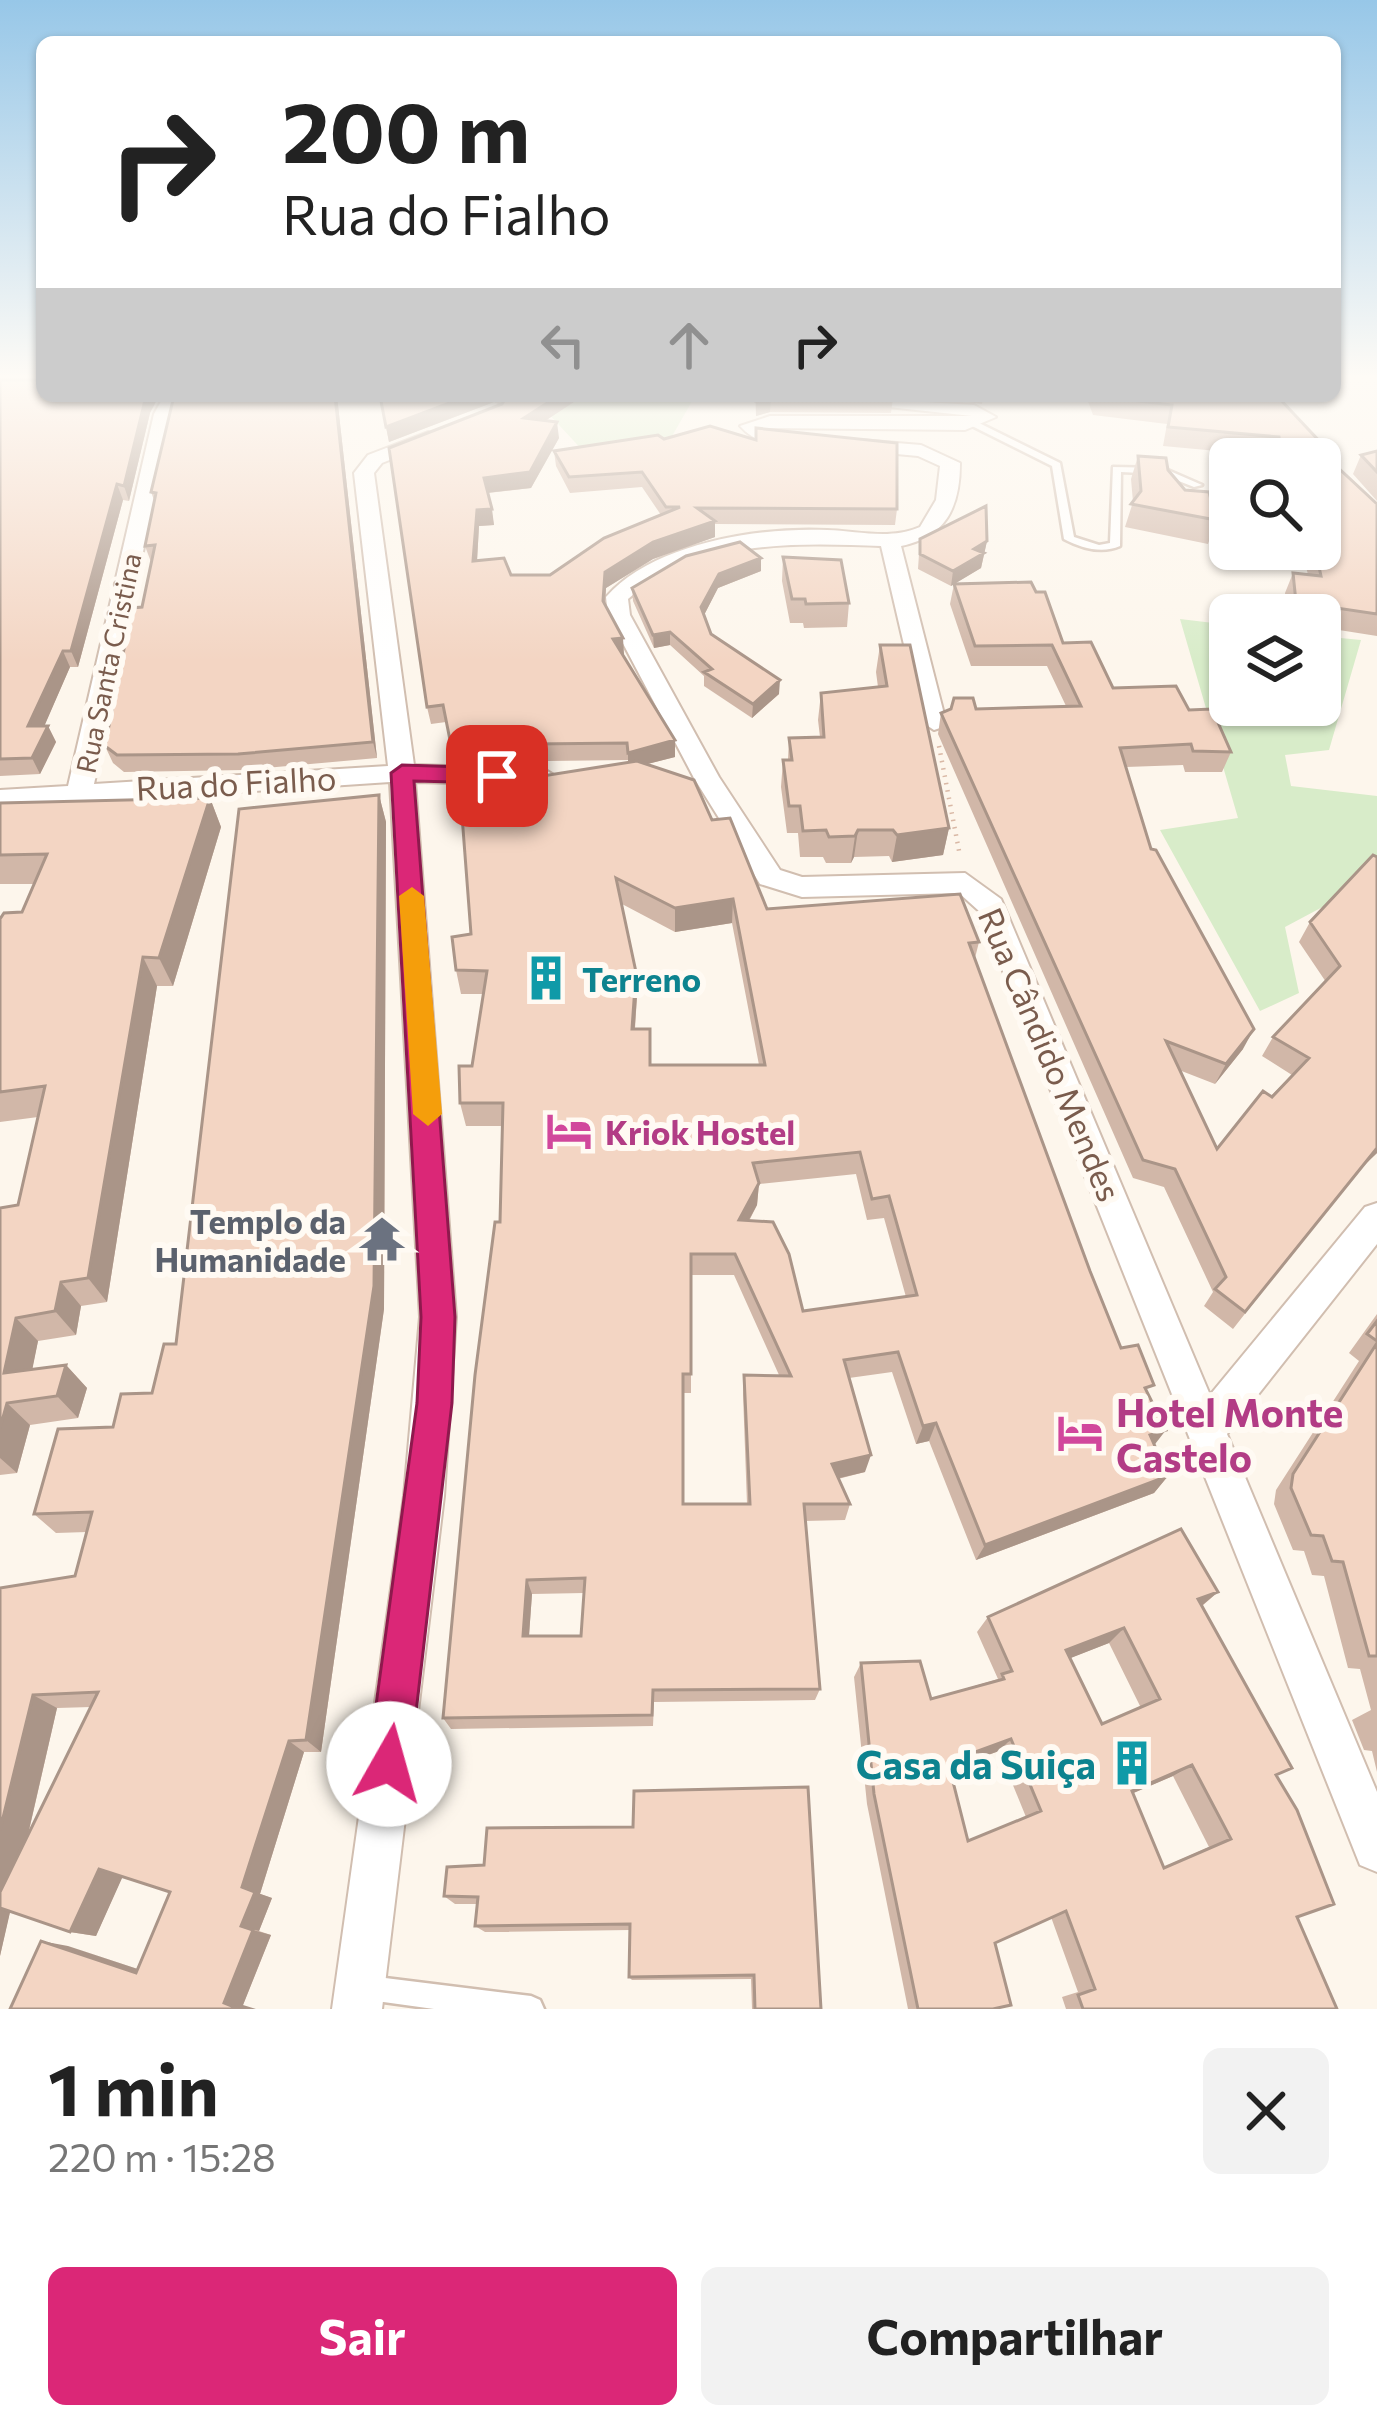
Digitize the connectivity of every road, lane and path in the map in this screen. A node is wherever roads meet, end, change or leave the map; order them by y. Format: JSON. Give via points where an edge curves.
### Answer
{"nodes":[{"id":1,"x":150,"y":474,"type":"edge"},
{"id":2,"x":366,"y":474,"type":"edge"},
{"id":3,"x":950,"y":474,"type":"edge"},
{"id":4,"x":1059,"y":474,"type":"edge"},
{"id":5,"x":1116,"y":474,"type":"edge"},
{"id":6,"x":1170,"y":474,"type":"edge"},
{"id":7,"x":1197,"y":485,"type":"edge"},
{"id":8,"x":889,"y":538,"type":"junction"},
{"id":9,"x":934,"y":722,"type":"joint"},
{"id":10,"x":402,"y":773,"type":"junction"},
{"id":11,"x":544,"y":777,"type":"edge"},
{"id":12,"x":80,"y":791,"type":"junction"},
{"id":13,"x":0,"y":799,"type":"edge"},
{"id":14,"x":965,"y":884,"type":"junction"},
{"id":15,"x":1377,"y":1218,"type":"edge"},
{"id":16,"x":1209,"y":1426,"type":"junction"},
{"id":17,"x":1377,"y":1848,"type":"edge"},
{"id":18,"x":358,"y":1998,"type":"edge"},
{"id":19,"x":532,"y":2009,"type":"edge"}],
"edges":[{"from":1,"to":12,"type":"street","name":"Rua Santa Cristina"},
{"from":2,"to":10,"type":"street"},
{"from":3,"to":8,"type":"street","name":"Rua Cândido Mendes","via":[[939,518],[912,537]]},
{"from":4,"to":5,"type":"lane","via":[[1070,539],[1115,546]]},
{"from":6,"to":7,"type":"lane"},
{"from":8,"to":9,"type":"street"},
{"from":8,"to":14,"type":"street","name":"Rua Cândido Mendes","via":[[818,536],[721,549],[637,580],[616,605],[707,778],[770,877],[802,887]]},
{"from":9,"to":14,"type":"path"},
{"from":10,"to":11,"type":"street","name":"Rua do Fialho"},
{"from":10,"to":12,"type":"street","name":"Rua do Fialho"},
{"from":10,"to":18,"type":"street","via":[[437,1338]]},
{"from":12,"to":13,"type":"street","name":"Rua do Fialho"},
{"from":14,"to":16,"type":"street","name":"Rua Cândido Mendes","via":[[982,893],[1001,928]]},
{"from":15,"to":16,"type":"street"},
{"from":16,"to":17,"type":"street","name":"Rua Cândido Mendes"},
{"from":18,"to":19,"type":"lane"}]}
